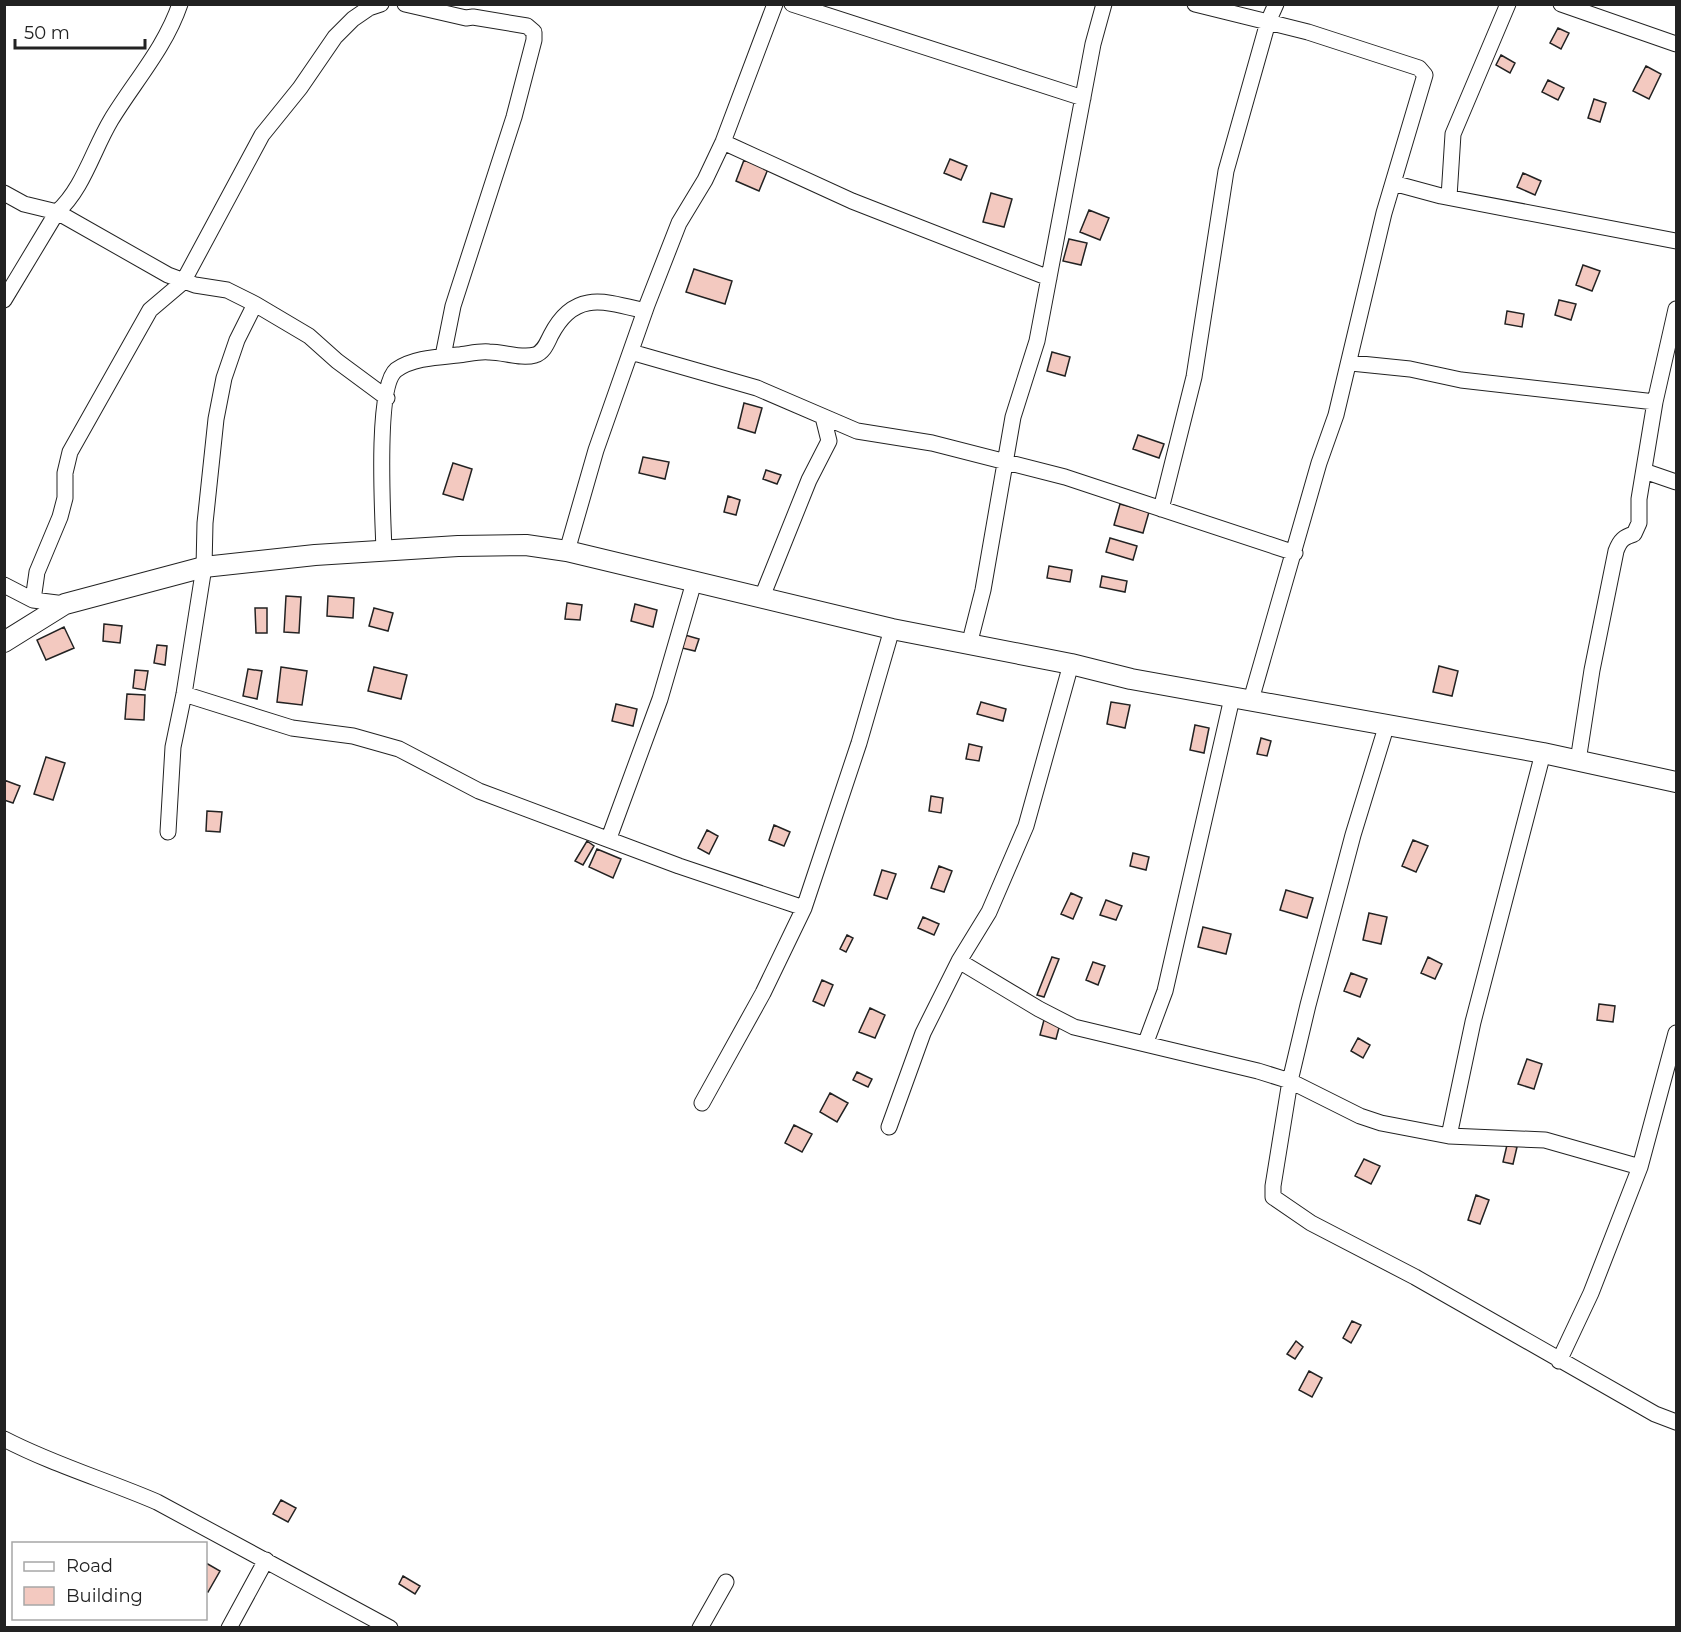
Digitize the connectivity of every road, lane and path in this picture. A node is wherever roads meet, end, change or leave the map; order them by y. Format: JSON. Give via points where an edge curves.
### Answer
{"nodes":[{"id":1,"x":180,"y":4,"type":"edge"},
{"id":2,"x":405,"y":4,"type":"edge"},
{"id":3,"x":485,"y":4,"type":"edge"},
{"id":4,"x":775,"y":4,"type":"edge"},
{"id":5,"x":792,"y":4,"type":"edge"},
{"id":6,"x":1104,"y":4,"type":"edge"},
{"id":7,"x":1196,"y":4,"type":"edge"},
{"id":8,"x":1276,"y":4,"type":"edge"},
{"id":9,"x":1508,"y":4,"type":"edge"},
{"id":10,"x":1560,"y":4,"type":"edge"},
{"id":11,"x":374,"y":6,"type":"edge"},
{"id":12,"x":473,"y":17,"type":"junction"},
{"id":13,"x":1268,"y":22,"type":"junction"},
{"id":14,"x":1677,"y":44,"type":"edge"},
{"id":15,"x":1083,"y":98,"type":"junction"},
{"id":16,"x":723,"y":142,"type":"junction"},
{"id":17,"x":1393,"y":183,"type":"junction"},
{"id":18,"x":4,"y":193,"type":"edge"},
{"id":19,"x":1449,"y":197,"type":"junction"},
{"id":20,"x":57,"y":212,"type":"junction"},
{"id":21,"x":1677,"y":241,"type":"edge"},
{"id":22,"x":1049,"y":278,"type":"junction"},
{"id":23,"x":183,"y":282,"type":"junction"},
{"id":24,"x":4,"y":300,"type":"edge"},
{"id":25,"x":255,"y":304,"type":"junction"},
{"id":26,"x":1677,"y":309,"type":"edge"},
{"id":27,"x":645,"y":311,"type":"junction"},
{"id":28,"x":631,"y":352,"type":"junction"},
{"id":29,"x":443,"y":356,"type":"junction"},
{"id":30,"x":1350,"y":363,"type":"junction"},
{"id":31,"x":387,"y":398,"type":"junction"},
{"id":32,"x":1654,"y":402,"type":"junction"},
{"id":33,"x":823,"y":417,"type":"junction"},
{"id":34,"x":857,"y":431,"type":"junction"},
{"id":35,"x":829,"y":441,"type":"junction"},
{"id":36,"x":1006,"y":462,"type":"junction"},
{"id":37,"x":1644,"y":471,"type":"junction"},
{"id":38,"x":1677,"y":482,"type":"edge"},
{"id":39,"x":1161,"y":509,"type":"junction"},
{"id":40,"x":384,"y":550,"type":"junction"},
{"id":41,"x":567,"y":551,"type":"junction"},
{"id":42,"x":1295,"y":553,"type":"junction"},
{"id":43,"x":204,"y":567,"type":"junction"},
{"id":44,"x":694,"y":582,"type":"junction"},
{"id":45,"x":4,"y":585,"type":"edge"},
{"id":46,"x":762,"y":597,"type":"junction"},
{"id":47,"x":33,"y":600,"type":"junction"},
{"id":48,"x":65,"y":604,"type":"junction"},
{"id":49,"x":892,"y":629,"type":"junction"},
{"id":50,"x":4,"y":642,"type":"edge"},
{"id":51,"x":969,"y":645,"type":"junction"},
{"id":52,"x":1071,"y":664,"type":"junction"},
{"id":53,"x":184,"y":694,"type":"junction"},
{"id":54,"x":1242,"y":699,"type":"junction"},
{"id":55,"x":1387,"y":724,"type":"junction"},
{"id":56,"x":1543,"y":753,"type":"junction"},
{"id":57,"x":1578,"y":761,"type":"junction"},
{"id":58,"x":1677,"y":782,"type":"edge"},
{"id":59,"x":168,"y":832,"type":"dead end"},
{"id":60,"x":609,"y":838,"type":"junction"},
{"id":61,"x":804,"y":908,"type":"junction"},
{"id":62,"x":958,"y":961,"type":"junction"},
{"id":63,"x":1677,"y":1033,"type":"edge"},
{"id":64,"x":1146,"y":1042,"type":"junction"},
{"id":65,"x":1290,"y":1081,"type":"junction"},
{"id":66,"x":702,"y":1102,"type":"dead end"},
{"id":67,"x":889,"y":1127,"type":"dead end"},
{"id":68,"x":1449,"y":1136,"type":"junction"},
{"id":69,"x":1640,"y":1167,"type":"junction"},
{"id":70,"x":1559,"y":1361,"type":"junction"},
{"id":71,"x":1677,"y":1422,"type":"edge"},
{"id":72,"x":4,"y":1439,"type":"edge"},
{"id":73,"x":266,"y":1560,"type":"junction"},
{"id":74,"x":726,"y":1582,"type":"dead end"},
{"id":75,"x":229,"y":1628,"type":"edge"},
{"id":76,"x":390,"y":1628,"type":"edge"},
{"id":77,"x":700,"y":1628,"type":"edge"}],
"edges":[{"from":1,"to":20,"type":"street","via":[[166,37],[112,118],[66,204]]},
{"from":2,"to":12,"type":"street"},
{"from":3,"to":12,"type":"street"},
{"from":4,"to":16,"type":"street"},
{"from":5,"to":15,"type":"street"},
{"from":6,"to":15,"type":"street"},
{"from":7,"to":13,"type":"street"},
{"from":8,"to":13,"type":"street"},
{"from":9,"to":19,"type":"street","via":[[1453,134]]},
{"from":10,"to":14,"type":"street"},
{"from":11,"to":23,"type":"street","via":[[335,37],[262,135]]},
{"from":12,"to":29,"type":"street","via":[[527,26],[534,32],[534,40],[514,117],[453,306]]},
{"from":13,"to":17,"type":"street","via":[[1363,49],[1419,68],[1425,75]]},
{"from":13,"to":39,"type":"street","via":[[1226,171],[1194,376]]},
{"from":15,"to":22,"type":"street"},
{"from":16,"to":22,"type":"street","via":[[852,201]]},
{"from":16,"to":27,"type":"street","via":[[679,223]]},
{"from":17,"to":19,"type":"street"},
{"from":17,"to":30,"type":"street"},
{"from":18,"to":20,"type":"street","via":[[24,204]]},
{"from":19,"to":21,"type":"street"},
{"from":20,"to":23,"type":"street"},
{"from":20,"to":24,"type":"street"},
{"from":22,"to":36,"type":"street","via":[[1036,341],[1013,417]]},
{"from":23,"to":25,"type":"street","via":[[227,290]]},
{"from":23,"to":47,"type":"street","via":[[150,310],[70,452],[65,498],[37,572]]},
{"from":25,"to":31,"type":"street","via":[[309,336]]},
{"from":25,"to":43,"type":"street","via":[[224,378],[216,419]]},
{"from":26,"to":32,"type":"street"},
{"from":27,"to":28,"type":"street"},
{"from":27,"to":29,"type":"street","via":[[610,302],[584,302],[568,311],[537,354],[489,352]]},
{"from":28,"to":33,"type":"street","via":[[757,388]]},
{"from":28,"to":41,"type":"street","via":[[596,450]]},
{"from":29,"to":31,"type":"street","via":[[409,363],[395,371],[388,382]]},
{"from":30,"to":32,"type":"street"},
{"from":30,"to":42,"type":"street"},
{"from":31,"to":40,"type":"street","via":[[381,458]]},
{"from":32,"to":37,"type":"street"},
{"from":33,"to":34,"type":"street"},
{"from":33,"to":35,"type":"street"},
{"from":34,"to":35,"type":"street"},
{"from":34,"to":36,"type":"street","via":[[932,443]]},
{"from":35,"to":46,"type":"street"},
{"from":36,"to":39,"type":"street"},
{"from":36,"to":51,"type":"street"},
{"from":37,"to":38,"type":"street"},
{"from":37,"to":57,"type":"street","via":[[1637,529],[1624,537],[1616,551]]},
{"from":39,"to":42,"type":"street"},
{"from":40,"to":41,"type":"street","via":[[499,544]]},
{"from":40,"to":43,"type":"street"},
{"from":41,"to":44,"type":"street"},
{"from":42,"to":54,"type":"street"},
{"from":43,"to":48,"type":"street"},
{"from":43,"to":53,"type":"street"},
{"from":44,"to":46,"type":"street"},
{"from":44,"to":60,"type":"street","via":[[660,699]]},
{"from":45,"to":47,"type":"street"},
{"from":46,"to":49,"type":"street"},
{"from":47,"to":48,"type":"street"},
{"from":48,"to":50,"type":"street"},
{"from":49,"to":51,"type":"street"},
{"from":49,"to":61,"type":"street"},
{"from":51,"to":52,"type":"street"},
{"from":52,"to":54,"type":"street"},
{"from":52,"to":62,"type":"street","via":[[1026,826],[989,912]]},
{"from":53,"to":59,"type":"street","via":[[173,747]]},
{"from":53,"to":60,"type":"street","via":[[292,728],[353,736],[399,749],[479,791]]},
{"from":54,"to":55,"type":"street"},
{"from":54,"to":64,"type":"street","via":[[1165,991]]},
{"from":55,"to":56,"type":"street"},
{"from":55,"to":65,"type":"street","via":[[1353,835]]},
{"from":56,"to":57,"type":"street"},
{"from":56,"to":68,"type":"street","via":[[1473,1023]]},
{"from":57,"to":58,"type":"street"},
{"from":60,"to":61,"type":"street"},
{"from":61,"to":66,"type":"street","via":[[763,993]]},
{"from":62,"to":64,"type":"street","via":[[1074,1027]]},
{"from":62,"to":67,"type":"street","via":[[923,1033]]},
{"from":63,"to":69,"type":"street"},
{"from":64,"to":65,"type":"street"},
{"from":65,"to":68,"type":"street","via":[[1360,1116]]},
{"from":65,"to":70,"type":"street","via":[[1273,1197],[1311,1223],[1375,1255]]},
{"from":68,"to":69,"type":"street","via":[[1545,1140]]},
{"from":69,"to":70,"type":"street","via":[[1591,1293]]},
{"from":70,"to":71,"type":"street"},
{"from":72,"to":73,"type":"street","via":[[60,1466],[157,1502]]},
{"from":73,"to":75,"type":"street"},
{"from":73,"to":76,"type":"street"},
{"from":74,"to":77,"type":"street"}]}
